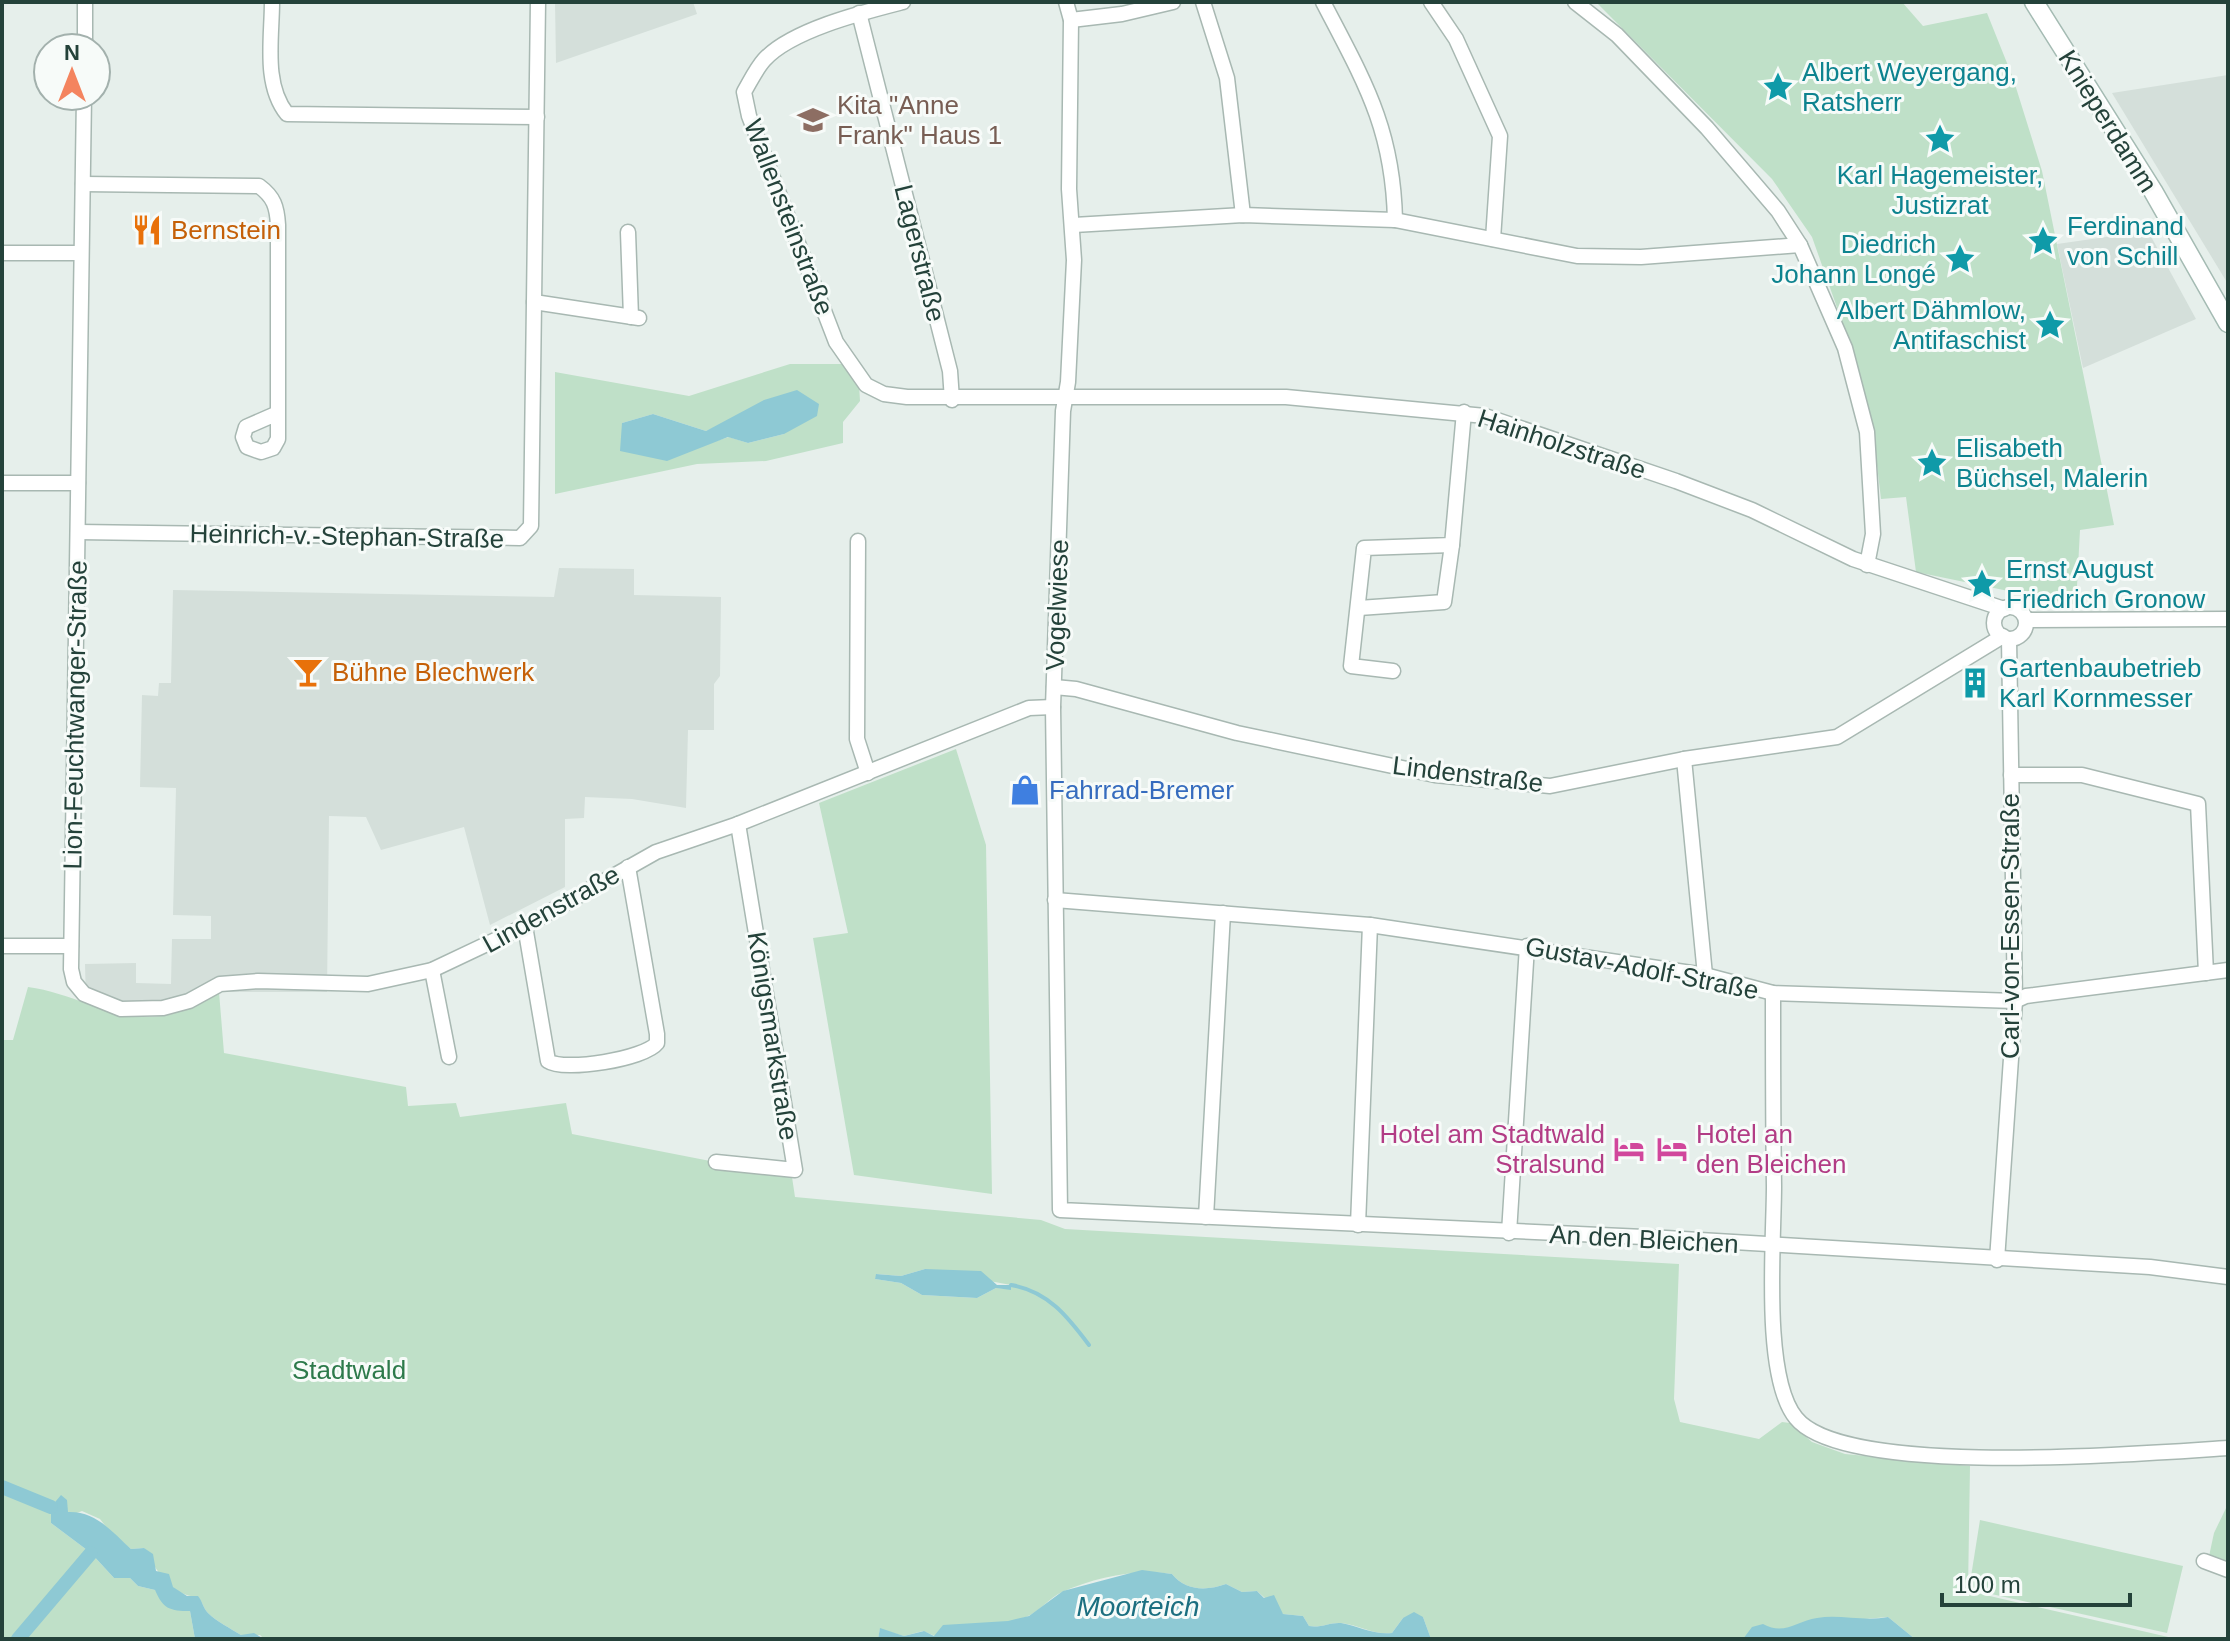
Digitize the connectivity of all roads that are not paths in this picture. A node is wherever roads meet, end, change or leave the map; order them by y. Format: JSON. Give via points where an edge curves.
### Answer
{"nodes":[{"id":1,"x":85,"y":2,"type":"edge"},
{"id":2,"x":272,"y":2,"type":"edge"},
{"id":3,"x":538,"y":2,"type":"edge"},
{"id":4,"x":903,"y":2,"type":"edge"},
{"id":5,"x":1066,"y":2,"type":"edge"},
{"id":6,"x":1173,"y":2,"type":"edge"},
{"id":7,"x":1203,"y":2,"type":"edge"},
{"id":8,"x":1323,"y":2,"type":"edge"},
{"id":9,"x":1431,"y":2,"type":"edge"},
{"id":10,"x":1575,"y":2,"type":"edge"},
{"id":11,"x":2034,"y":2,"type":"edge"},
{"id":12,"x":859,"y":13,"type":"junction"},
{"id":13,"x":1071,"y":20,"type":"junction"},
{"id":14,"x":85,"y":32,"type":"edge"},
{"id":15,"x":84,"y":112,"type":"edge"},
{"id":16,"x":537,"y":117,"type":"junction"},
{"id":17,"x":83,"y":184,"type":"junction"},
{"id":18,"x":1243,"y":215,"type":"junction"},
{"id":19,"x":1395,"y":220,"type":"junction"},
{"id":20,"x":1074,"y":225,"type":"junction"},
{"id":21,"x":628,"y":232,"type":"dead end"},
{"id":22,"x":1493,"y":239,"type":"junction"},
{"id":23,"x":1800,"y":245,"type":"junction"},
{"id":24,"x":2,"y":253,"type":"edge"},
{"id":25,"x":81,"y":253,"type":"junction"},
{"id":26,"x":534,"y":302,"type":"junction"},
{"id":27,"x":2228,"y":323,"type":"edge"},
{"id":28,"x":1064,"y":398,"type":"junction"},
{"id":29,"x":952,"y":400,"type":"junction"},
{"id":30,"x":1464,"y":412,"type":"junction"},
{"id":31,"x":278,"y":413,"type":"dead end"},
{"id":32,"x":2,"y":483,"type":"edge"},
{"id":33,"x":78,"y":483,"type":"junction"},
{"id":34,"x":78,"y":532,"type":"junction"},
{"id":35,"x":858,"y":541,"type":"dead end"},
{"id":36,"x":1452,"y":545,"type":"junction"},
{"id":37,"x":1867,"y":565,"type":"junction"},
{"id":38,"x":1359,"y":608,"type":"junction"},
{"id":39,"x":2004,"y":609,"type":"junction"},
{"id":40,"x":2228,"y":619,"type":"edge"},
{"id":41,"x":2026,"y":620,"type":"junction"},
{"id":42,"x":2006,"y":638,"type":"junction"},
{"id":43,"x":1393,"y":671,"type":"dead end"},
{"id":44,"x":1054,"y":687,"type":"junction"},
{"id":45,"x":1053,"y":707,"type":"junction"},
{"id":46,"x":1684,"y":759,"type":"junction"},
{"id":47,"x":868,"y":773,"type":"junction"},
{"id":48,"x":2011,"y":775,"type":"junction"},
{"id":49,"x":738,"y":824,"type":"junction"},
{"id":50,"x":628,"y":867,"type":"junction"},
{"id":51,"x":1055,"y":900,"type":"junction"},
{"id":52,"x":1223,"y":913,"type":"junction"},
{"id":53,"x":1370,"y":925,"type":"junction"},
{"id":54,"x":525,"y":926,"type":"junction"},
{"id":55,"x":2,"y":946,"type":"edge"},
{"id":56,"x":71,"y":946,"type":"junction"},
{"id":57,"x":1527,"y":946,"type":"junction"},
{"id":58,"x":432,"y":970,"type":"junction"},
{"id":59,"x":2228,"y":970,"type":"edge"},
{"id":60,"x":2206,"y":973,"type":"junction"},
{"id":61,"x":1705,"y":975,"type":"junction"},
{"id":62,"x":1773,"y":993,"type":"junction"},
{"id":63,"x":2015,"y":1001,"type":"junction"},
{"id":64,"x":449,"y":1057,"type":"dead end"},
{"id":65,"x":716,"y":1162,"type":"dead end"},
{"id":66,"x":1060,"y":1210,"type":"joint"},
{"id":67,"x":1206,"y":1217,"type":"junction"},
{"id":68,"x":1358,"y":1225,"type":"junction"},
{"id":69,"x":1509,"y":1233,"type":"junction"},
{"id":70,"x":1774,"y":1246,"type":"junction"},
{"id":71,"x":1997,"y":1260,"type":"junction"},
{"id":72,"x":2228,"y":1277,"type":"edge"},
{"id":73,"x":2228,"y":1448,"type":"edge"},
{"id":74,"x":2204,"y":1561,"type":"dead end"},
{"id":75,"x":2228,"y":1570,"type":"edge"}],
"edges":[{"from":1,"to":14,"type":"street"},
{"from":2,"to":16,"type":"street","via":[[272,77],[276,100],[287,114]]},
{"from":3,"to":16,"type":"street","name":"Heinrich-v.-Stephan-Straße"},
{"from":4,"to":12,"type":"street","name":"Wallensteinstraße"},
{"from":5,"to":13,"type":"street","name":"Vogelwiese"},
{"from":6,"to":13,"type":"street"},
{"from":7,"to":18,"type":"street","via":[[1227,78]]},
{"from":8,"to":19,"type":"street","via":[[1386,134]]},
{"from":9,"to":22,"type":"street","via":[[1456,39],[1500,136]]},
{"from":10,"to":23,"type":"street","via":[[1617,35],[1707,128]]},
{"from":11,"to":27,"type":"main road","name":"Knieperdamm","via":[[2153,191]]},
{"from":12,"to":29,"type":"street","name":"Lagerstraße","via":[[950,371]]},
{"from":12,"to":29,"type":"street","name":"Wallensteinstraße","via":[[794,40],[765,59],[744,92],[749,116],[836,342],[855,373],[884,394]]},
{"from":13,"to":20,"type":"street","name":"Vogelwiese","via":[[1069,189]]},
{"from":15,"to":17,"type":"street","name":"Lion-Feuchtwanger-Straße"},
{"from":16,"to":26,"type":"street","name":"Heinrich-v.-Stephan-Straße"},
{"from":17,"to":25,"type":"street","name":"Lion-Feuchtwanger-Straße"},
{"from":17,"to":31,"type":"street","via":[[259,186],[268,193],[277,205],[278,225]]},
{"from":18,"to":19,"type":"street"},
{"from":18,"to":20,"type":"street"},
{"from":19,"to":22,"type":"street"},
{"from":20,"to":28,"type":"street","name":"Vogelwiese"},
{"from":21,"to":26,"type":"street","via":[[635,318]]},
{"from":22,"to":23,"type":"street","via":[[1577,256]]},
{"from":23,"to":37,"type":"street","via":[[1845,348],[1867,432],[1873,534]]},
{"from":24,"to":25,"type":"street"},
{"from":25,"to":33,"type":"street","name":"Lion-Feuchtwanger-Straße"},
{"from":26,"to":34,"type":"street","name":"Heinrich-v.-Stephan-Straße","via":[[531,526],[520,538]]},
{"from":28,"to":29,"type":"street","name":"Hainholzstraße"},
{"from":28,"to":30,"type":"street","name":"Hainholzstraße","via":[[1286,397]]},
{"from":28,"to":44,"type":"street","name":"Vogelwiese"},
{"from":30,"to":36,"type":"street"},
{"from":30,"to":37,"type":"street","name":"Hainholzstraße","via":[[1676,481],[1752,510]]},
{"from":32,"to":33,"type":"street"},
{"from":33,"to":34,"type":"street","name":"Lion-Feuchtwanger-Straße"},
{"from":34,"to":56,"type":"street","name":"Lion-Feuchtwanger-Straße"},
{"from":35,"to":47,"type":"street","via":[[857,739]]},
{"from":36,"to":38,"type":"street","via":[[1444,602]]},
{"from":36,"to":38,"type":"street","via":[[1364,548]]},
{"from":37,"to":39,"type":"street","name":"Hainholzstraße"},
{"from":38,"to":43,"type":"street","via":[[1351,666]]},
{"from":39,"to":41,"type":"street","via":[[2019,610]]},
{"from":39,"to":42,"type":"street","via":[[1995,621]]},
{"from":40,"to":41,"type":"street"},
{"from":41,"to":42,"type":"street","via":[[2023,632]]},
{"from":42,"to":46,"type":"street","name":"Lindenstraße","via":[[1837,737]]},
{"from":42,"to":48,"type":"street","name":"Carl-von-Essen-Straße"},
{"from":44,"to":45,"type":"street","name":"Vogelwiese"},
{"from":44,"to":46,"type":"street","name":"Lindenstraße","via":[[1237,733],[1435,775],[1507,784],[1569,784]]},
{"from":45,"to":47,"type":"street","name":"Lindenstraße","via":[[1029,708]]},
{"from":45,"to":51,"type":"street","name":"Vogelwiese"},
{"from":46,"to":61,"type":"street"},
{"from":47,"to":49,"type":"street","name":"Lindenstraße"},
{"from":48,"to":60,"type":"street","via":[[2082,775],[2198,804]]},
{"from":48,"to":63,"type":"street","name":"Carl-von-Essen-Straße"},
{"from":49,"to":50,"type":"street","name":"Lindenstraße"},
{"from":49,"to":65,"type":"street","name":"Königsmarkstraße","via":[[795,1170]]},
{"from":50,"to":54,"type":"street","name":"Lindenstraße"},
{"from":50,"to":54,"type":"street","via":[[657,1034],[657,1043],[645,1053],[565,1067],[548,1061]]},
{"from":51,"to":52,"type":"street","name":"Gustav-Adolf-Straße"},
{"from":51,"to":66,"type":"street","name":"Vogelwiese"},
{"from":52,"to":53,"type":"street","name":"Gustav-Adolf-Straße"},
{"from":52,"to":67,"type":"street"},
{"from":53,"to":57,"type":"street","name":"Gustav-Adolf-Straße"},
{"from":53,"to":68,"type":"street"},
{"from":54,"to":58,"type":"street","name":"Lindenstraße"},
{"from":55,"to":56,"type":"street"},
{"from":56,"to":58,"type":"street","name":"Lindenstraße","via":[[74,982],[84,994],[114,1008],[163,1008],[220,984],[368,984]]},
{"from":57,"to":61,"type":"street","name":"Gustav-Adolf-Straße"},
{"from":57,"to":69,"type":"street"},
{"from":58,"to":64,"type":"street"},
{"from":59,"to":60,"type":"street","name":"Gustav-Adolf-Straße"},
{"from":60,"to":63,"type":"street","name":"Gustav-Adolf-Straße"},
{"from":61,"to":62,"type":"street","name":"Gustav-Adolf-Straße"},
{"from":62,"to":63,"type":"street","name":"Gustav-Adolf-Straße"},
{"from":62,"to":70,"type":"street"},
{"from":63,"to":71,"type":"street","name":"Carl-von-Essen-Straße"},
{"from":66,"to":67,"type":"street","name":"An den Bleichen"},
{"from":67,"to":68,"type":"street","name":"An den Bleichen"},
{"from":68,"to":69,"type":"street","name":"An den Bleichen"},
{"from":69,"to":70,"type":"street","name":"An den Bleichen"},
{"from":70,"to":71,"type":"street","name":"An den Bleichen"},
{"from":70,"to":73,"type":"street","via":[[1772,1317],[1786,1401],[1798,1421],[1823,1438],[1894,1451],[2035,1459]]},
{"from":71,"to":72,"type":"street","name":"An den Bleichen","via":[[2150,1267]]},
{"from":74,"to":75,"type":"street"}]}
